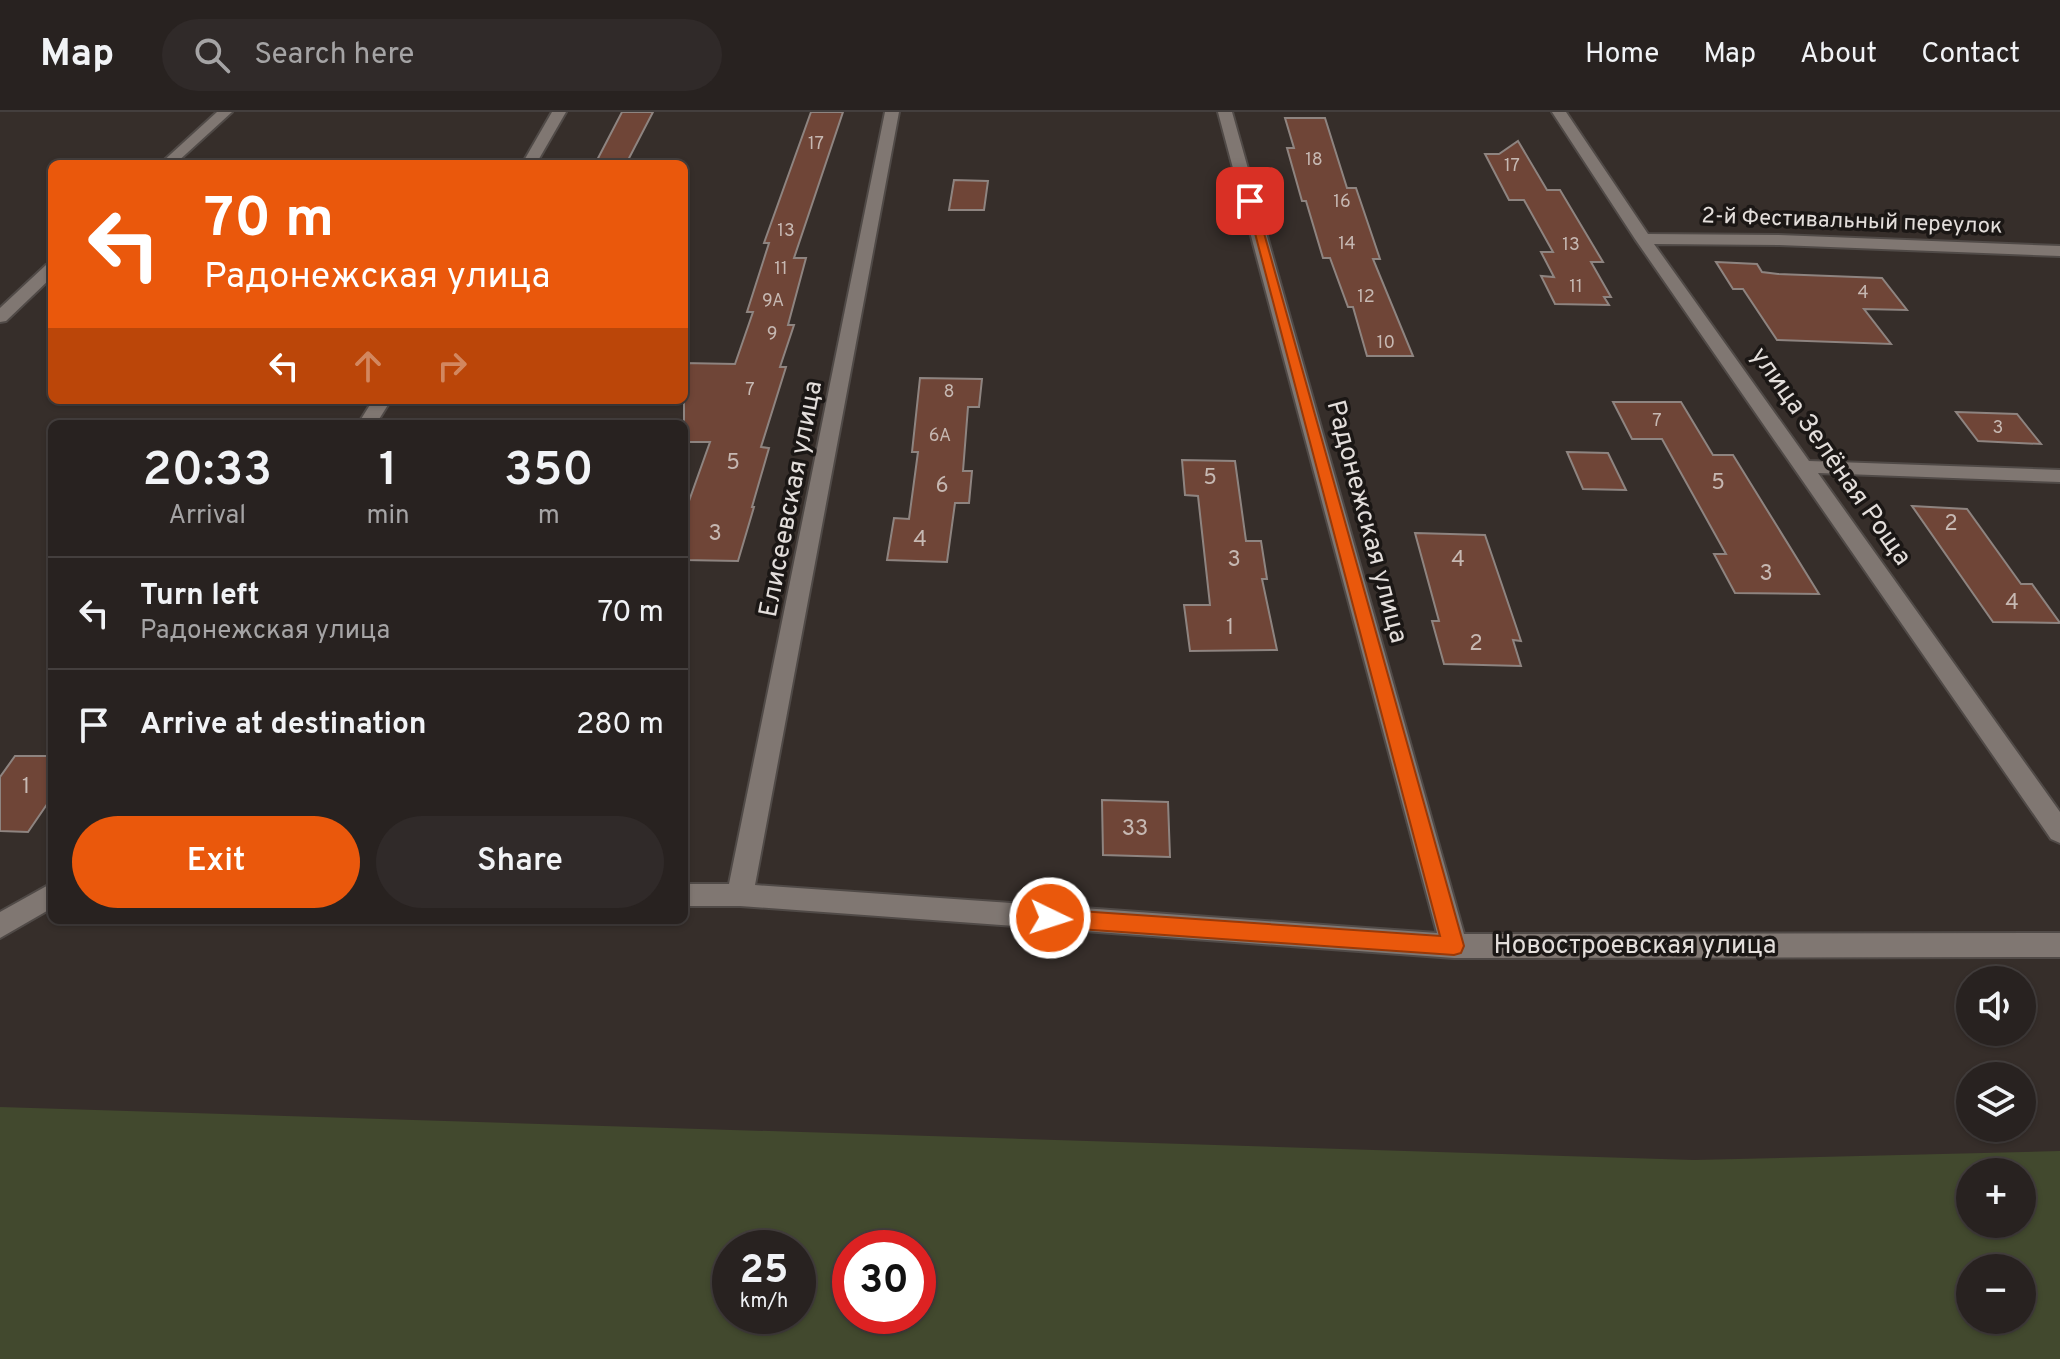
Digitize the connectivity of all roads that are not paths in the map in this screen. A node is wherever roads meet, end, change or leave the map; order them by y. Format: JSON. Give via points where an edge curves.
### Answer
{"nodes":[{"id":1,"x":225,"y":112,"type":"edge"},
{"id":2,"x":559,"y":112,"type":"edge"},
{"id":3,"x":892,"y":112,"type":"edge"},
{"id":4,"x":1225,"y":112,"type":"edge"},
{"id":5,"x":1559,"y":112,"type":"edge"},
{"id":6,"x":171,"y":160,"type":"edge"},
{"id":7,"x":531,"y":160,"type":"edge"},
{"id":8,"x":1643,"y":239,"type":"junction"},
{"id":9,"x":2060,"y":251,"type":"edge"},
{"id":10,"x":48,"y":272,"type":"edge"},
{"id":11,"x":0,"y":317,"type":"edge"},
{"id":12,"x":1805,"y":467,"type":"junction"},
{"id":13,"x":2060,"y":476,"type":"edge"},
{"id":14,"x":2060,"y":832,"type":"edge"},
{"id":15,"x":688,"y":895,"type":"edge"},
{"id":16,"x":740,"y":895,"type":"junction"},
{"id":17,"x":48,"y":896,"type":"edge"},
{"id":18,"x":0,"y":926,"type":"edge"},
{"id":19,"x":2060,"y":945,"type":"edge"},
{"id":20,"x":1454,"y":946,"type":"junction"}],
"edges":[{"from":1,"to":6,"type":"street"},
{"from":2,"to":7,"type":"street"},
{"from":3,"to":16,"type":"street","name":"Елисеевская улица"},
{"from":4,"to":20,"type":"street","name":"Радонежская улица"},
{"from":5,"to":8,"type":"street","name":"улица Зелёная Роща"},
{"from":8,"to":9,"type":"street","name":"2-й Фестивальный переулок"},
{"from":8,"to":12,"type":"street","name":"улица Зелёная Роща"},
{"from":10,"to":11,"type":"street"},
{"from":12,"to":13,"type":"street"},
{"from":12,"to":14,"type":"street","name":"улица Зелёная Роща"},
{"from":15,"to":16,"type":"street","name":"Новостроевская улица"},
{"from":16,"to":20,"type":"street","name":"Новостроевская улица"},
{"from":17,"to":18,"type":"street"},
{"from":19,"to":20,"type":"street","name":"Новостроевская улица"}]}
